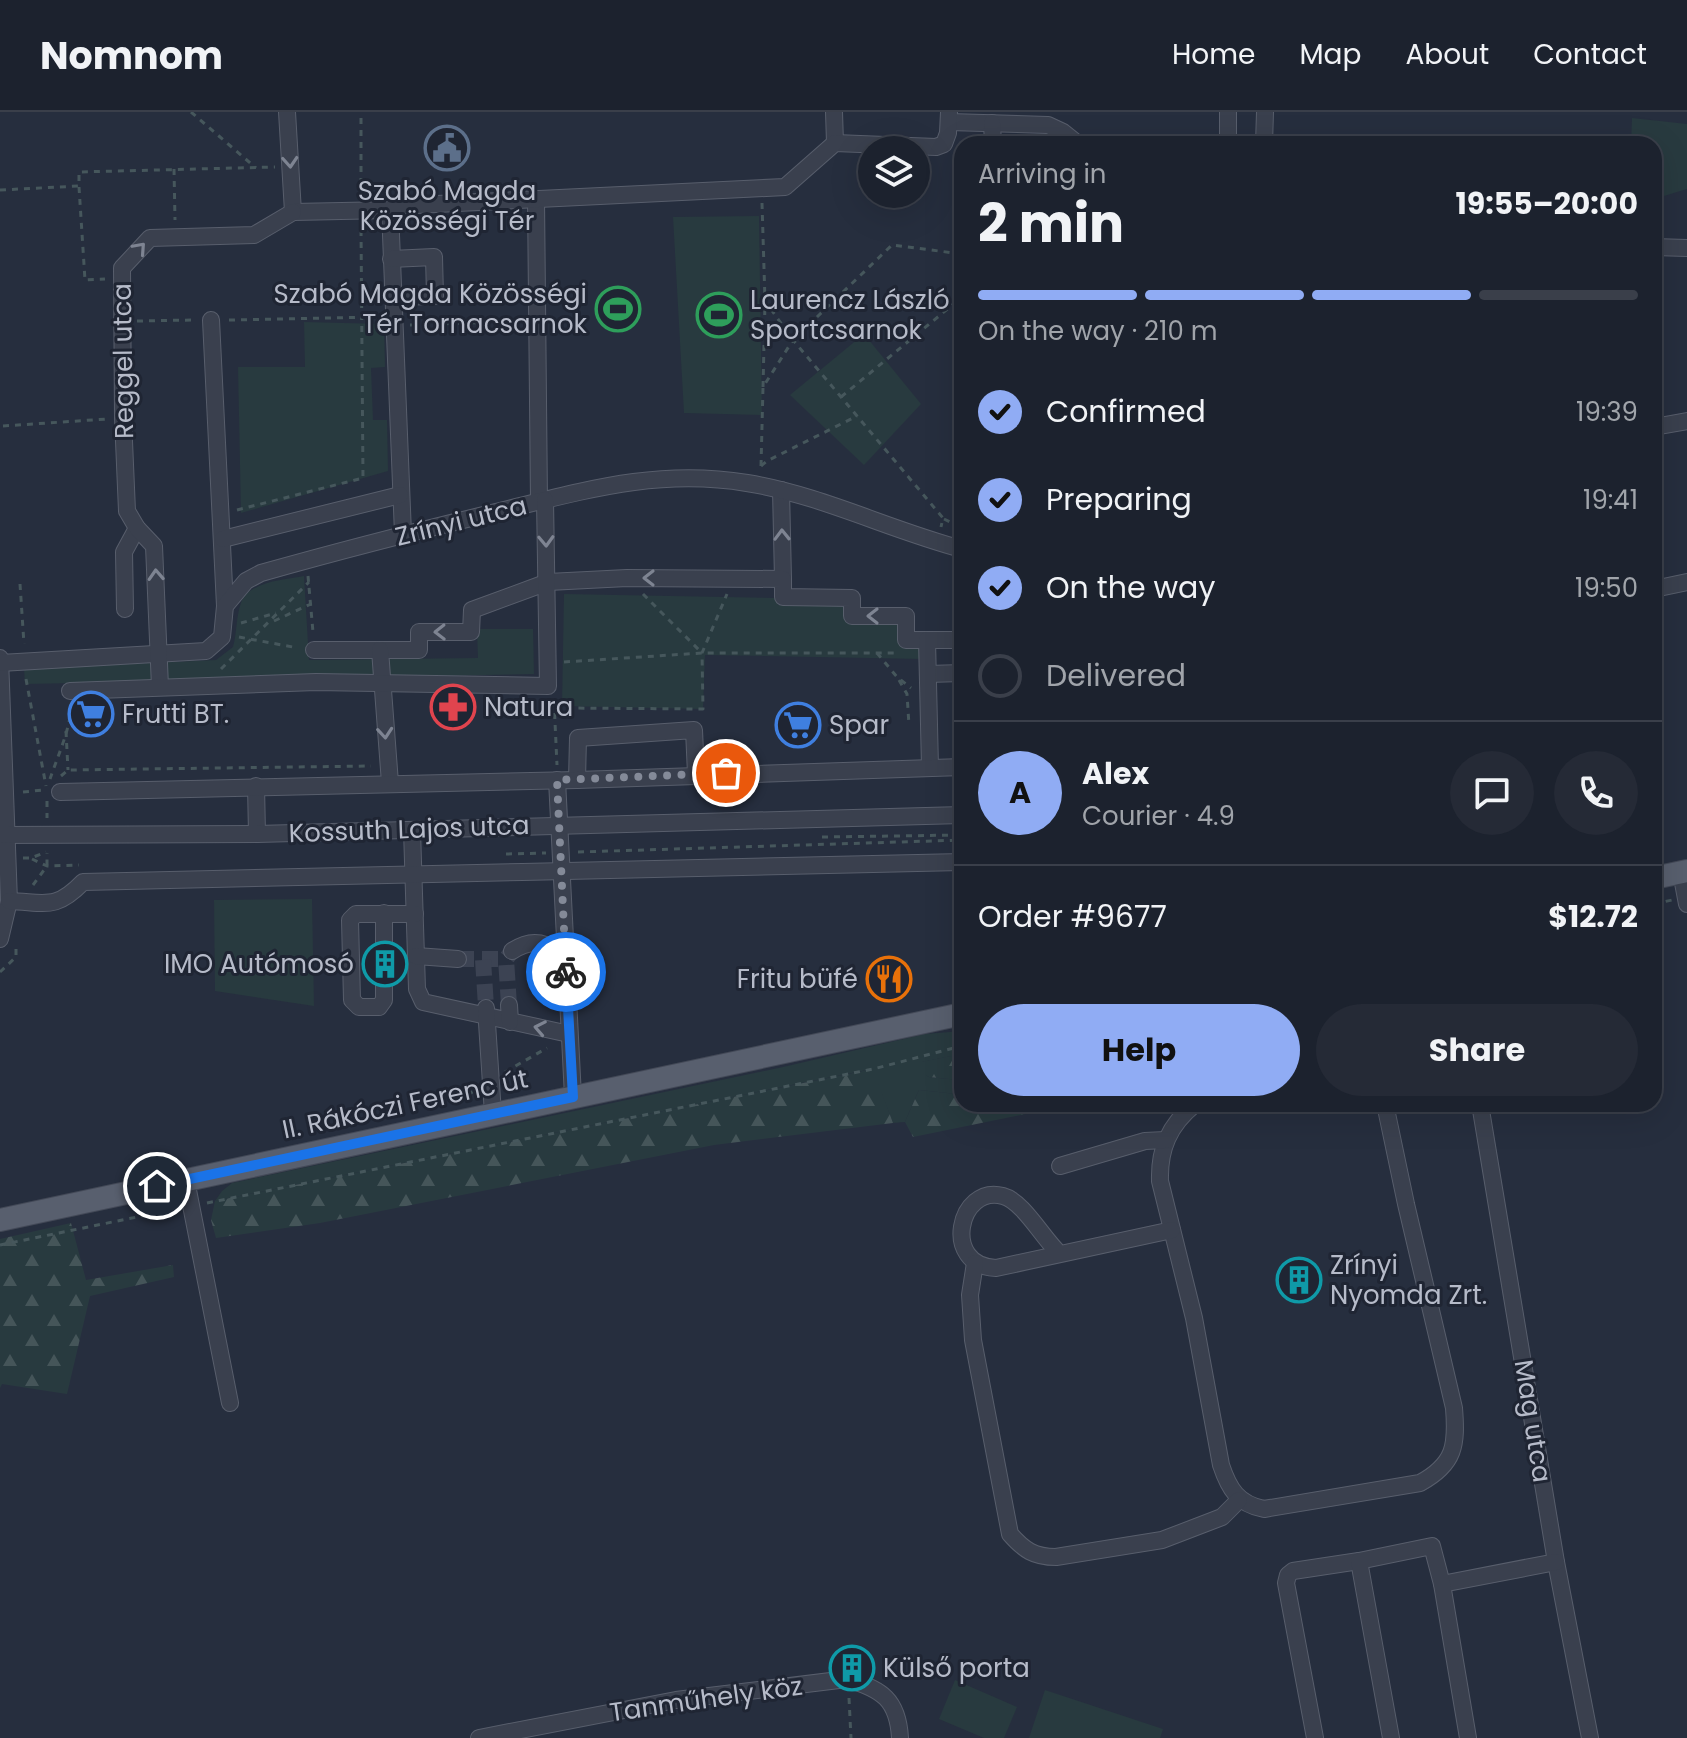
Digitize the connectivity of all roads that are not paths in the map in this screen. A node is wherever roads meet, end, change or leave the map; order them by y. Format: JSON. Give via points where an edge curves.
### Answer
{"nodes":[{"id":1,"x":287,"y":112,"type":"edge"},
{"id":2,"x":834,"y":112,"type":"edge"},
{"id":3,"x":1228,"y":112,"type":"edge"},
{"id":4,"x":1265,"y":112,"type":"edge"},
{"id":5,"x":949,"y":117,"type":"edge"},
{"id":6,"x":992,"y":123,"type":"junction"},
{"id":7,"x":993,"y":136,"type":"edge"},
{"id":8,"x":1068,"y":136,"type":"edge"},
{"id":9,"x":1228,"y":136,"type":"edge"},
{"id":10,"x":1264,"y":136,"type":"edge"},
{"id":11,"x":835,"y":143,"type":"junction"},
{"id":12,"x":536,"y":199,"type":"junction"},
{"id":13,"x":390,"y":210,"type":"junction"},
{"id":14,"x":293,"y":212,"type":"junction"},
{"id":15,"x":1662,"y":247,"type":"edge"},
{"id":16,"x":1687,"y":248,"type":"edge"},
{"id":17,"x":391,"y":259,"type":"junction"},
{"id":18,"x":392,"y":297,"type":"junction"},
{"id":19,"x":211,"y":320,"type":"road end"},
{"id":20,"x":1687,"y":421,"type":"edge"},
{"id":21,"x":1662,"y":426,"type":"edge"},
{"id":22,"x":781,"y":490,"type":"junction"},
{"id":23,"x":400,"y":495,"type":"junction"},
{"id":24,"x":542,"y":501,"type":"junction"},
{"id":25,"x":137,"y":528,"type":"junction"},
{"id":26,"x":403,"y":534,"type":"junction"},
{"id":27,"x":223,"y":539,"type":"junction"},
{"id":28,"x":954,"y":547,"type":"edge"},
{"id":29,"x":783,"y":579,"type":"junction"},
{"id":30,"x":548,"y":582,"type":"junction"},
{"id":31,"x":1687,"y":582,"type":"edge"},
{"id":32,"x":1662,"y":587,"type":"edge"},
{"id":33,"x":225,"y":606,"type":"junction"},
{"id":34,"x":125,"y":609,"type":"dead end"},
{"id":35,"x":954,"y":641,"type":"edge"},
{"id":36,"x":927,"y":646,"type":"junction"},
{"id":37,"x":314,"y":650,"type":"road end"},
{"id":38,"x":380,"y":650,"type":"junction"},
{"id":39,"x":159,"y":653,"type":"junction"},
{"id":40,"x":0,"y":661,"type":"edge"},
{"id":41,"x":954,"y":673,"type":"edge"},
{"id":42,"x":928,"y":674,"type":"junction"},
{"id":43,"x":381,"y":683,"type":"junction"},
{"id":44,"x":160,"y":687,"type":"junction"},
{"id":45,"x":70,"y":691,"type":"road end"},
{"id":46,"x":930,"y":767,"type":"junction"},
{"id":47,"x":954,"y":767,"type":"edge"},
{"id":48,"x":557,"y":773,"type":"junction"},
{"id":49,"x":696,"y":774,"type":"junction"},
{"id":50,"x":577,"y":780,"type":"junction"},
{"id":51,"x":390,"y":783,"type":"junction"},
{"id":52,"x":256,"y":786,"type":"junction"},
{"id":53,"x":53,"y":791,"type":"road end"},
{"id":54,"x":954,"y":815,"type":"edge"},
{"id":55,"x":559,"y":825,"type":"junction"},
{"id":56,"x":412,"y":830,"type":"junction"},
{"id":57,"x":257,"y":834,"type":"junction"},
{"id":58,"x":2,"y":835,"type":"edge"},
{"id":59,"x":954,"y":862,"type":"edge"},
{"id":60,"x":561,"y":869,"type":"junction"},
{"id":61,"x":1684,"y":872,"type":"edge"},
{"id":62,"x":414,"y":875,"type":"junction"},
{"id":63,"x":1662,"y":876,"type":"edge"},
{"id":64,"x":15,"y":901,"type":"junction"},
{"id":65,"x":1687,"y":904,"type":"edge"},
{"id":66,"x":384,"y":913,"type":"junction"},
{"id":67,"x":415,"y":914,"type":"junction"},
{"id":68,"x":0,"y":939,"type":"edge"},
{"id":69,"x":512,"y":951,"type":"tunnel mouth"},
{"id":70,"x":416,"y":956,"type":"junction"},
{"id":71,"x":458,"y":959,"type":"tunnel mouth"},
{"id":72,"x":566,"y":959,"type":"junction"},
{"id":73,"x":486,"y":1011,"type":"junction"},
{"id":74,"x":954,"y":1016,"type":"edge"},
{"id":75,"x":569,"y":1034,"type":"junction"},
{"id":76,"x":573,"y":1097,"type":"junction"},
{"id":77,"x":1186,"y":1112,"type":"edge"},
{"id":78,"x":1387,"y":1112,"type":"edge"},
{"id":79,"x":1481,"y":1112,"type":"edge"},
{"id":80,"x":493,"y":1114,"type":"junction"},
{"id":81,"x":1165,"y":1140,"type":"junction"},
{"id":82,"x":1060,"y":1166,"type":"dead end"},
{"id":83,"x":186,"y":1180,"type":"junction"},
{"id":84,"x":0,"y":1220,"type":"edge"},
{"id":85,"x":1172,"y":1230,"type":"junction"},
{"id":86,"x":1060,"y":1254,"type":"junction"},
{"id":87,"x":975,"y":1263,"type":"junction"},
{"id":88,"x":230,"y":1403,"type":"dead end"},
{"id":89,"x":1239,"y":1500,"type":"junction"},
{"id":90,"x":1359,"y":1561,"type":"junction"},
{"id":91,"x":1556,"y":1562,"type":"junction"},
{"id":92,"x":1442,"y":1584,"type":"junction"},
{"id":93,"x":479,"y":1738,"type":"edge"},
{"id":94,"x":900,"y":1738,"type":"edge"},
{"id":95,"x":1315,"y":1738,"type":"edge"},
{"id":96,"x":1391,"y":1738,"type":"edge"},
{"id":97,"x":1468,"y":1738,"type":"edge"},
{"id":98,"x":1590,"y":1738,"type":"edge"}],
"edges":[{"from":1,"to":14,"type":"street","one_way":true},
{"from":2,"to":11,"type":"street"},
{"from":3,"to":9,"type":"street"},
{"from":4,"to":10,"type":"street"},
{"from":5,"to":6,"type":"street"},
{"from":5,"to":11,"type":"street","via":[[947,140],[936,147]]},
{"from":6,"to":7,"type":"street"},
{"from":6,"to":8,"type":"street","via":[[1048,125]]},
{"from":11,"to":12,"type":"street","via":[[785,187]]},
{"from":12,"to":13,"type":"street"},
{"from":12,"to":24,"type":"street"},
{"from":13,"to":14,"type":"street"},
{"from":13,"to":17,"type":"street"},
{"from":25,"to":14,"type":"street","name":"Reggel utca","one_way":true,"via":[[127,511],[122,268],[150,238],[254,235]]},
{"from":15,"to":16,"type":"street"},
{"from":17,"to":18,"type":"street"},
{"from":17,"to":18,"type":"street","via":[[434,257],[435,296]]},
{"from":18,"to":23,"type":"street"},
{"from":19,"to":27,"type":"street"},
{"from":20,"to":21,"type":"street"},
{"from":22,"to":24,"type":"street","name":"Zrínyi utca","via":[[721,480],[648,479]]},
{"from":22,"to":28,"type":"street","name":"Zrínyi utca"},
{"from":29,"to":22,"type":"street","one_way":true},
{"from":23,"to":26,"type":"street"},
{"from":23,"to":27,"type":"street"},
{"from":24,"to":26,"type":"street","name":"Zrínyi utca"},
{"from":24,"to":30,"type":"street","one_way":true},
{"from":25,"to":34,"type":"street","via":[[124,552]]},
{"from":39,"to":25,"type":"street","name":"Reggel utca","one_way":true,"via":[[154,546]]},
{"from":26,"to":33,"type":"street","name":"Zrínyi utca","via":[[261,573],[246,581]]},
{"from":27,"to":33,"type":"street"},
{"from":29,"to":30,"type":"street","one_way":true},
{"from":36,"to":29,"type":"street","one_way":true,"via":[[906,640],[906,616],[852,616],[852,598],[783,597]]},
{"from":30,"to":38,"type":"street","one_way":true,"via":[[472,610],[471,632],[419,632],[419,650]]},
{"from":30,"to":43,"type":"street","via":[[548,686]]},
{"from":31,"to":32,"type":"street"},
{"from":33,"to":39,"type":"street","via":[[228,633],[219,643],[206,651]]},
{"from":35,"to":36,"type":"street"},
{"from":36,"to":42,"type":"street"},
{"from":37,"to":38,"type":"street"},
{"from":38,"to":43,"type":"street"},
{"from":39,"to":40,"type":"street"},
{"from":39,"to":44,"type":"street","name":"Reggel utca"},
{"from":40,"to":58,"type":"street"},
{"from":41,"to":42,"type":"street"},
{"from":42,"to":46,"type":"street"},
{"from":43,"to":44,"type":"street"},
{"from":43,"to":51,"type":"street","one_way":true},
{"from":44,"to":45,"type":"street"},
{"from":46,"to":47,"type":"street","name":"Kossuth Lajos utca"},
{"from":46,"to":49,"type":"street","name":"Kossuth Lajos utca"},
{"from":48,"to":50,"type":"street","name":"Kossuth Lajos utca"},
{"from":48,"to":51,"type":"street","name":"Kossuth Lajos utca"},
{"from":48,"to":55,"type":"street"},
{"from":49,"to":50,"type":"street","name":"Kossuth Lajos utca"},
{"from":49,"to":50,"type":"street","via":[[694,730],[578,738]]},
{"from":51,"to":52,"type":"street","name":"Kossuth Lajos utca"},
{"from":52,"to":53,"type":"street","name":"Kossuth Lajos utca"},
{"from":52,"to":57,"type":"street"},
{"from":54,"to":55,"type":"street","name":"Kossuth Lajos utca"},
{"from":55,"to":56,"type":"street","name":"Kossuth Lajos utca"},
{"from":55,"to":60,"type":"street"},
{"from":56,"to":57,"type":"street","name":"Kossuth Lajos utca"},
{"from":56,"to":62,"type":"street"},
{"from":57,"to":58,"type":"street","name":"Kossuth Lajos utca"},
{"from":58,"to":64,"type":"street"},
{"from":59,"to":60,"type":"street","name":"Kossuth Lajos utca"},
{"from":60,"to":62,"type":"street","name":"Kossuth Lajos utca"},
{"from":60,"to":72,"type":"street"},
{"from":61,"to":63,"type":"main road"},
{"from":61,"to":65,"type":"street"},
{"from":62,"to":64,"type":"street","name":"Kossuth Lajos utca","via":[[83,882],[66,899],[42,905]]},
{"from":62,"to":67,"type":"street"},
{"from":64,"to":68,"type":"street"},
{"from":66,"to":66,"type":"street","via":[[356,914],[350,920],[352,1000],[359,1007],[379,1007],[384,1000]]},
{"from":66,"to":67,"type":"street"},
{"from":67,"to":70,"type":"street"},
{"from":69,"to":72,"type":"street","via":[[525,943],[542,944]]},
{"from":70,"to":71,"type":"street"},
{"from":70,"to":73,"type":"street","via":[[423,1002]]},
{"from":72,"to":75,"type":"street"},
{"from":75,"to":73,"type":"street","one_way":true},
{"from":73,"to":80,"type":"street"},
{"from":74,"to":76,"type":"main road","name":"II. Rákóczi Ferenc út"},
{"from":75,"to":76,"type":"street"},
{"from":76,"to":80,"type":"main road","name":"II. Rákóczi Ferenc út"},
{"from":77,"to":81,"type":"street"},
{"from":78,"to":89,"type":"street","via":[[1454,1408],[1453,1450],[1446,1463],[1420,1483],[1264,1509]]},
{"from":79,"to":91,"type":"street","name":"Mag utca"},
{"from":80,"to":83,"type":"main road","name":"II. Rákóczi Ferenc út"},
{"from":81,"to":82,"type":"street"},
{"from":81,"to":85,"type":"street","via":[[1160,1181]]},
{"from":83,"to":84,"type":"main road","name":"II. Rákóczi Ferenc út"},
{"from":83,"to":88,"type":"street"},
{"from":85,"to":86,"type":"street"},
{"from":85,"to":89,"type":"street","via":[[1221,1465]]},
{"from":86,"to":87,"type":"street","via":[[996,1268]]},
{"from":86,"to":87,"type":"street","via":[[1015,1203],[988,1196],[966,1212],[961,1226],[962,1242]]},
{"from":87,"to":89,"type":"street","via":[[970,1295],[973,1340],[1010,1534],[1023,1549],[1039,1557],[1056,1557],[1162,1540],[1222,1517]]},
{"from":90,"to":92,"type":"street","via":[[1432,1546]]},
{"from":90,"to":95,"type":"street","via":[[1293,1571],[1286,1583]]},
{"from":90,"to":96,"type":"street"},
{"from":91,"to":92,"type":"street"},
{"from":91,"to":98,"type":"street","name":"Mag utca"},
{"from":92,"to":97,"type":"street"},
{"from":93,"to":94,"type":"street","name":"Tanműhely köz","via":[[676,1700],[847,1679],[873,1686],[890,1701]]}]}
